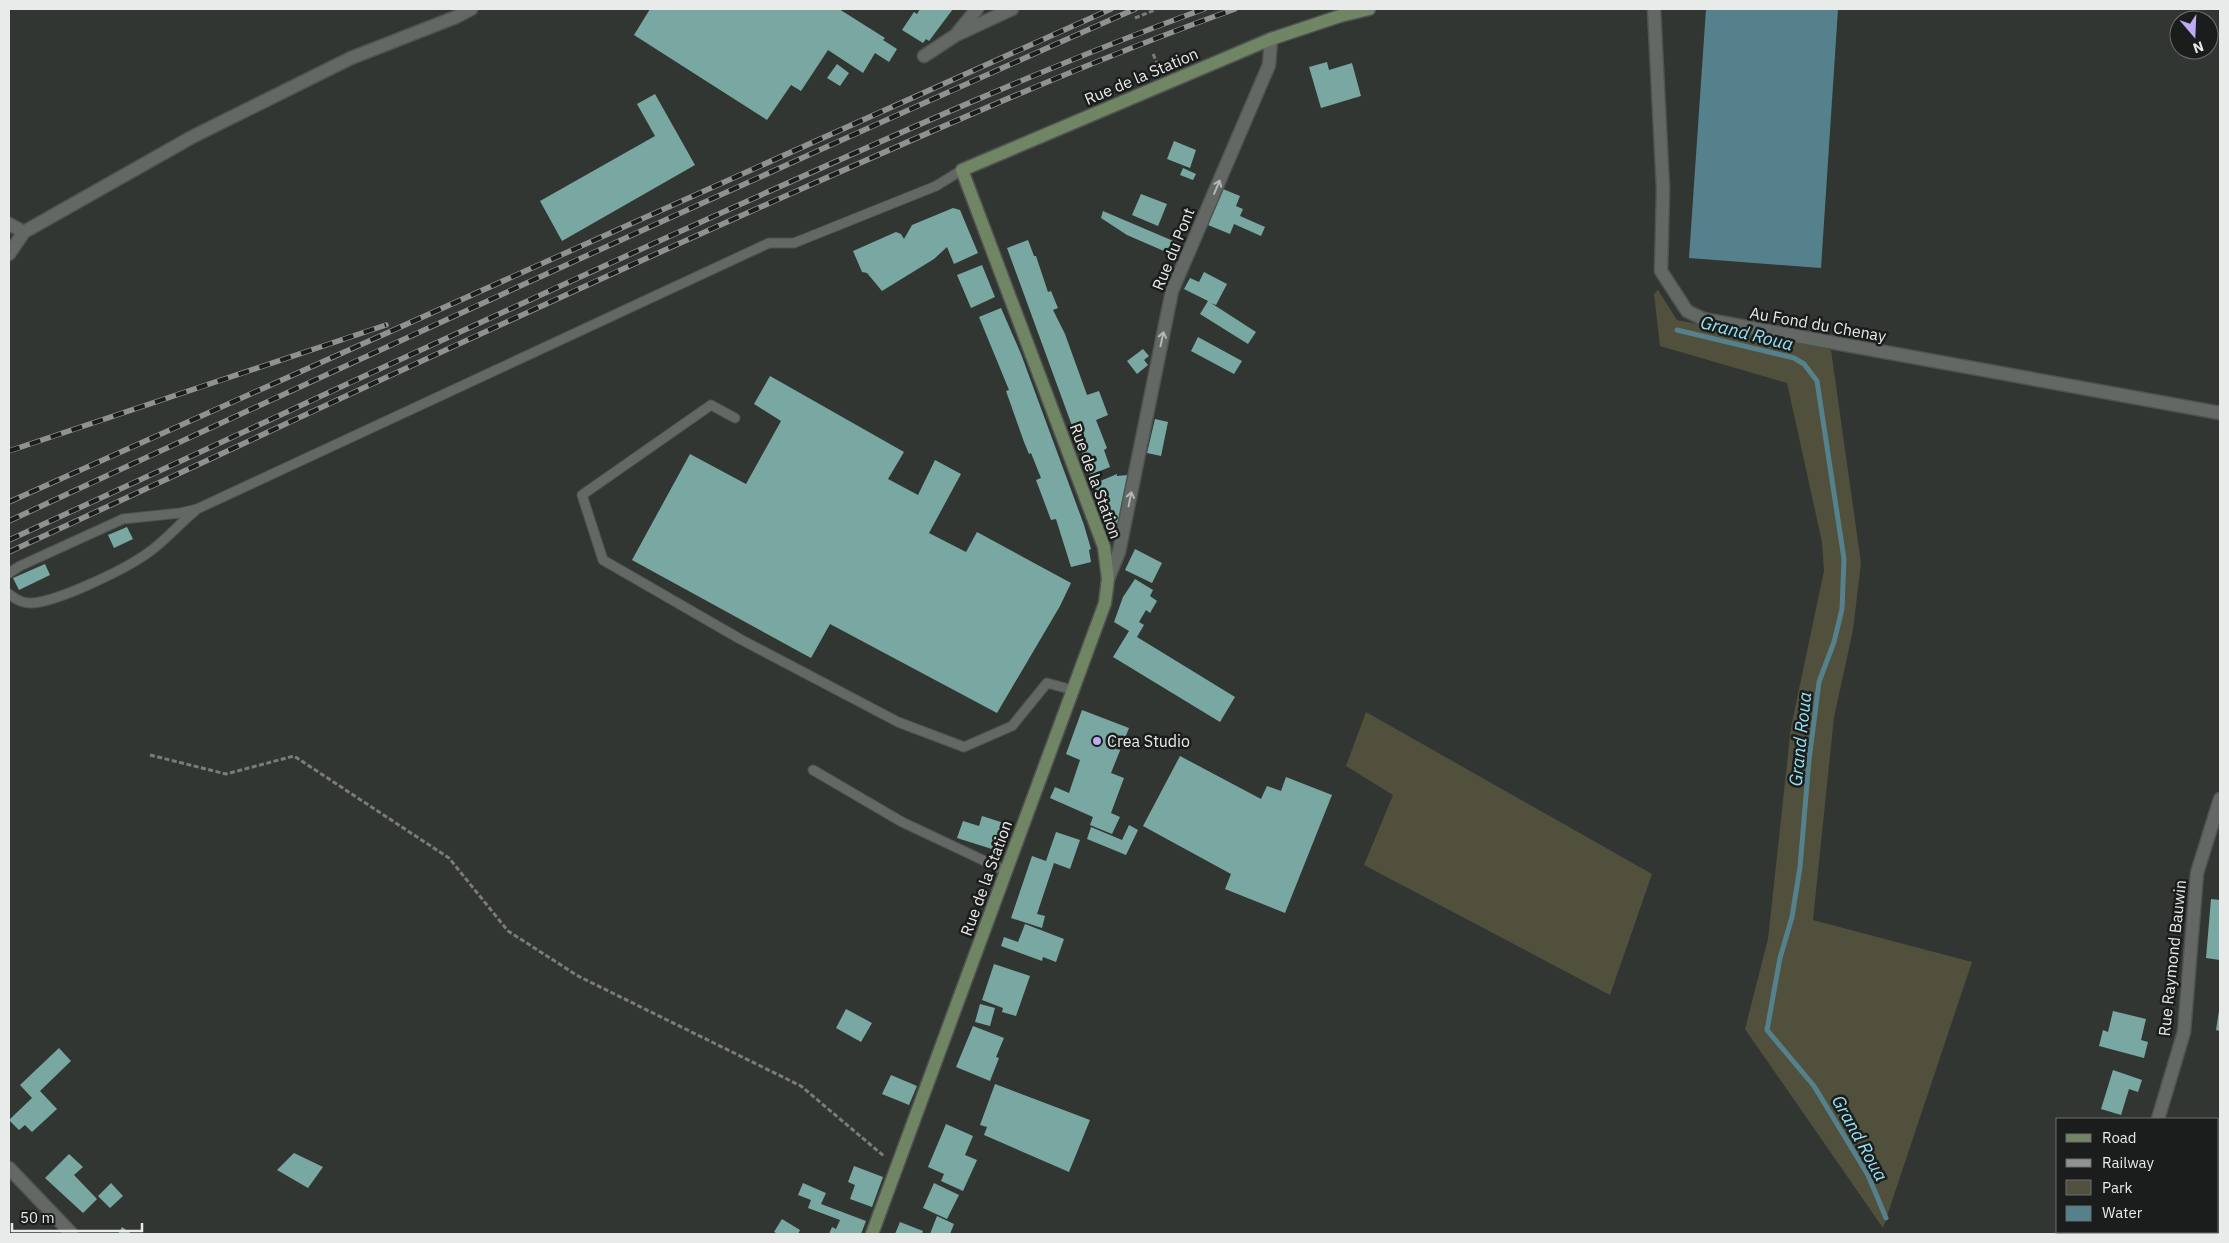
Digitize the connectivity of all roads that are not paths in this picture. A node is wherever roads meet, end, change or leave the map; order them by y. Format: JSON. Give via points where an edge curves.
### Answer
{"nodes":[{"id":1,"x":471,"y":9,"type":"edge"},
{"id":2,"x":977,"y":9,"type":"edge"},
{"id":3,"x":1012,"y":9,"type":"edge"},
{"id":4,"x":1369,"y":9,"type":"edge"},
{"id":5,"x":1654,"y":9,"type":"edge"},
{"id":6,"x":956,"y":35,"type":"junction"},
{"id":7,"x":1271,"y":39,"type":"junction"},
{"id":8,"x":924,"y":56,"type":"dead end"},
{"id":9,"x":962,"y":170,"type":"junction"},
{"id":10,"x":9,"y":224,"type":"edge"},
{"id":11,"x":24,"y":232,"type":"junction"},
{"id":12,"x":9,"y":254,"type":"edge"},
{"id":13,"x":2220,"y":413,"type":"edge"},
{"id":14,"x":735,"y":418,"type":"dead end"},
{"id":15,"x":197,"y":510,"type":"junction"},
{"id":16,"x":9,"y":573,"type":"edge"},
{"id":17,"x":1108,"y":579,"type":"junction"},
{"id":18,"x":9,"y":594,"type":"edge"},
{"id":19,"x":1073,"y":690,"type":"junction"},
{"id":20,"x":813,"y":770,"type":"dead end"},
{"id":21,"x":2220,"y":799,"type":"edge"},
{"id":22,"x":1006,"y":872,"type":"junction"},
{"id":23,"x":2158,"y":1118,"type":"edge"},
{"id":24,"x":9,"y":1168,"type":"edge"},
{"id":25,"x":72,"y":1234,"type":"edge"},
{"id":26,"x":872,"y":1234,"type":"edge"}],
"edges":[{"from":1,"to":11,"type":"street","via":[[351,58],[192,137]]},
{"from":2,"to":6,"type":"street"},
{"from":3,"to":6,"type":"street"},
{"from":4,"to":7,"type":"street"},
{"from":5,"to":13,"type":"street","name":"Au Fond du Chenay","via":[[1663,188],[1661,270],[1687,311],[1702,319]]},
{"from":6,"to":8,"type":"street"},
{"from":7,"to":9,"type":"street","name":"Rue de la Station"},
{"from":17,"to":7,"type":"street","name":"Rue du Pont","one_way":true,"via":[[1119,552],[1172,291],[1270,65]]},
{"from":9,"to":15,"type":"lane","via":[[936,186],[794,243],[769,243]]},
{"from":9,"to":17,"type":"street","name":"Rue de la Station","via":[[1104,547]]},
{"from":10,"to":11,"type":"street"},
{"from":11,"to":12,"type":"street"},
{"from":14,"to":19,"type":"lane","via":[[711,404],[582,494],[603,560],[740,639],[898,722],[964,747],[1012,726],[1047,683]]},
{"from":15,"to":16,"type":"lane","via":[[124,520]]},
{"from":15,"to":18,"type":"lane","via":[[150,552],[84,586],[49,600],[29,603]]},
{"from":17,"to":19,"type":"street","name":"Rue de la Station","via":[[1105,603]]},
{"from":19,"to":22,"type":"street","name":"Rue de la Station"},
{"from":20,"to":22,"type":"lane","via":[[902,822]]},
{"from":21,"to":23,"type":"street","name":"Rue Raymond Bauwin","via":[[2197,873],[2184,1032]]},
{"from":22,"to":26,"type":"street","name":"Rue de la Station"},
{"from":24,"to":25,"type":"street"}]}
